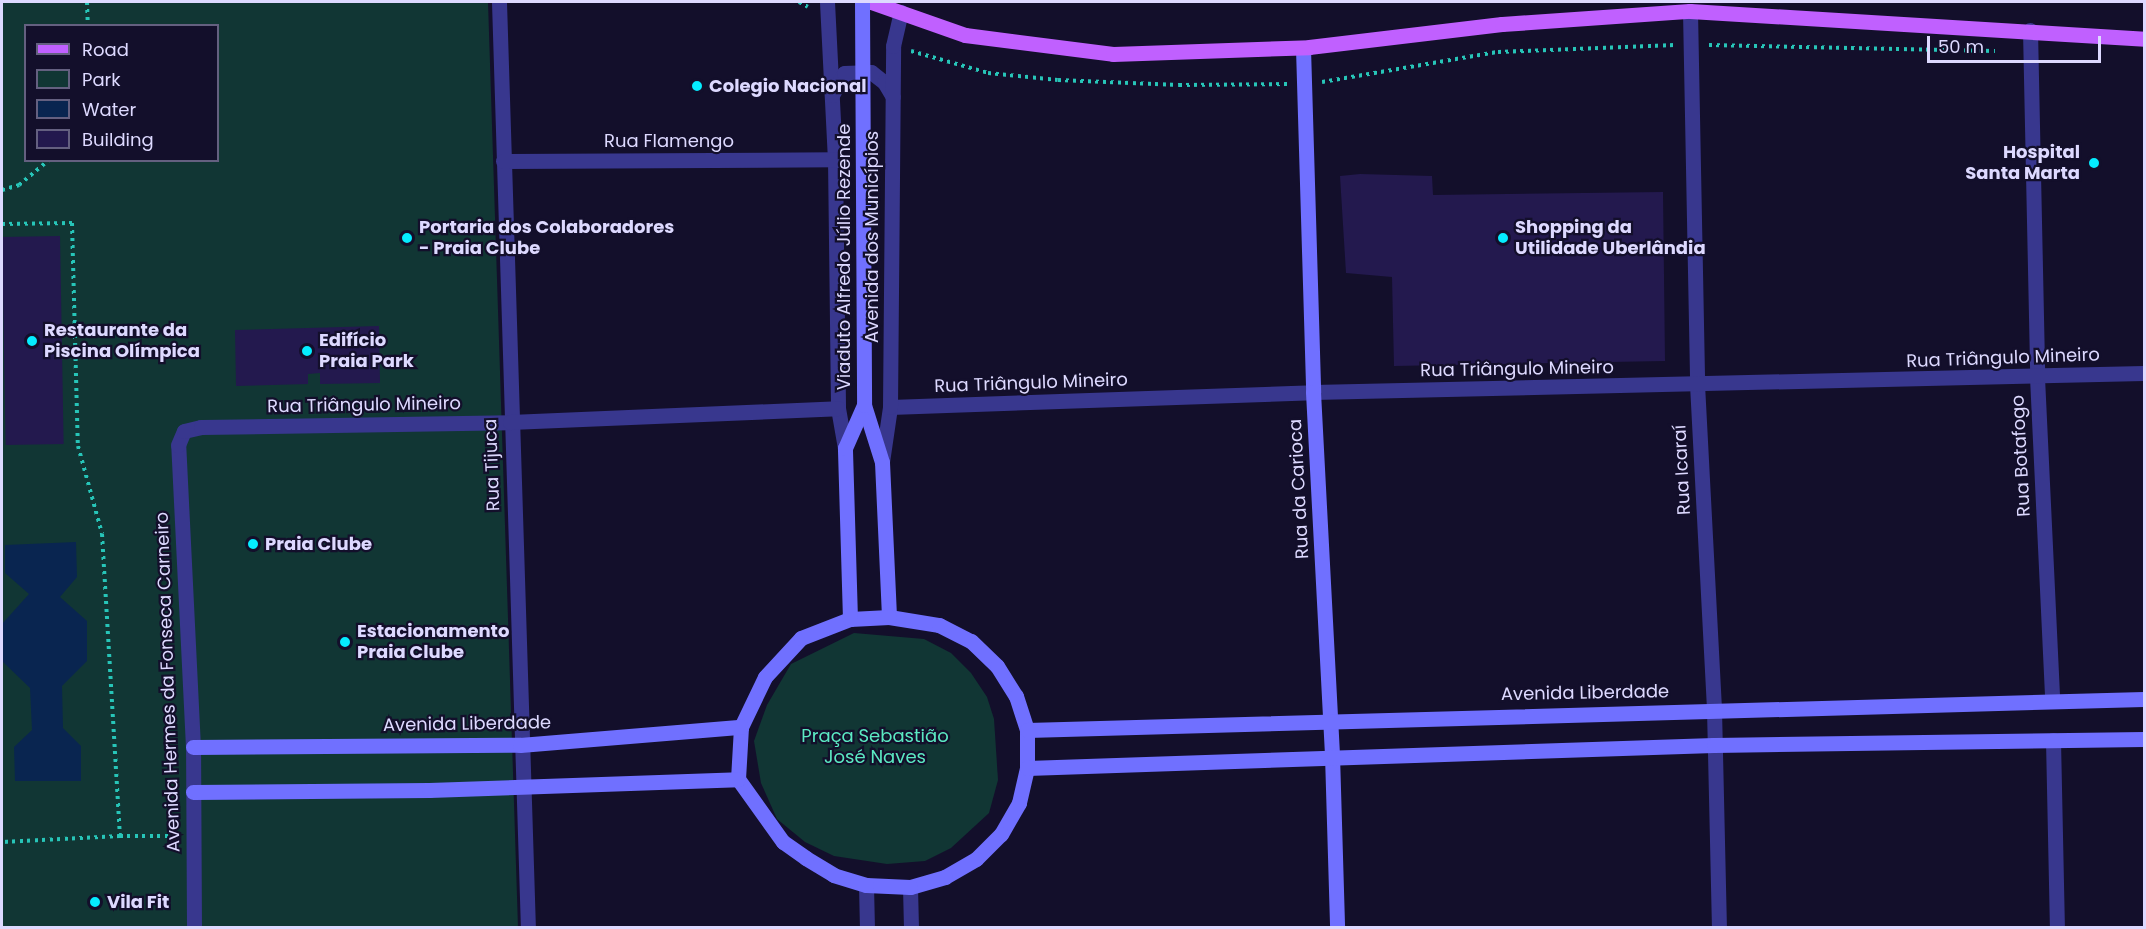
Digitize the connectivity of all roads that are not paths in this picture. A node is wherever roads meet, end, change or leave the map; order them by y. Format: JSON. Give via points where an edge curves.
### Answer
{"nodes":[{"id":1,"x":499,"y":2,"type":"edge"},
{"id":2,"x":862,"y":2,"type":"edge"},
{"id":3,"x":871,"y":2,"type":"edge"},
{"id":4,"x":827,"y":9,"type":"edge"},
{"id":5,"x":1690,"y":11,"type":"junction"},
{"id":6,"x":901,"y":12,"type":"junction"},
{"id":7,"x":2030,"y":30,"type":"junction"},
{"id":8,"x":2145,"y":39,"type":"edge"},
{"id":9,"x":1304,"y":48,"type":"junction"},
{"id":10,"x":832,"y":95,"type":"junction"},
{"id":11,"x":893,"y":97,"type":"junction"},
{"id":12,"x":836,"y":159,"type":"junction"},
{"id":13,"x":502,"y":161,"type":"junction"},
{"id":14,"x":2145,"y":373,"type":"edge"},
{"id":15,"x":2037,"y":377,"type":"junction"},
{"id":16,"x":1697,"y":384,"type":"junction"},
{"id":17,"x":1313,"y":392,"type":"junction"},
{"id":18,"x":864,"y":405,"type":"junction"},
{"id":19,"x":890,"y":407,"type":"junction"},
{"id":20,"x":838,"y":408,"type":"junction"},
{"id":21,"x":510,"y":422,"type":"junction"},
{"id":22,"x":181,"y":436,"type":"joint"},
{"id":23,"x":845,"y":448,"type":"junction"},
{"id":24,"x":882,"y":462,"type":"junction"},
{"id":25,"x":889,"y":616,"type":"junction"},
{"id":26,"x":850,"y":619,"type":"junction"},
{"id":27,"x":2145,"y":699,"type":"edge"},
{"id":28,"x":2052,"y":700,"type":"junction"},
{"id":29,"x":1714,"y":709,"type":"junction"},
{"id":30,"x":1330,"y":719,"type":"junction"},
{"id":31,"x":741,"y":727,"type":"junction"},
{"id":32,"x":1027,"y":730,"type":"junction"},
{"id":33,"x":2145,"y":739,"type":"edge"},
{"id":34,"x":2053,"y":740,"type":"junction"},
{"id":35,"x":520,"y":745,"type":"junction"},
{"id":36,"x":1714,"y":745,"type":"junction"},
{"id":37,"x":193,"y":747,"type":"junction"},
{"id":38,"x":1332,"y":755,"type":"junction"},
{"id":39,"x":1028,"y":768,"type":"junction"},
{"id":40,"x":738,"y":779,"type":"junction"},
{"id":41,"x":520,"y":786,"type":"junction"},
{"id":42,"x":193,"y":792,"type":"junction"},
{"id":43,"x":866,"y":885,"type":"junction"},
{"id":44,"x":910,"y":887,"type":"junction"},
{"id":45,"x":194,"y":927,"type":"edge"},
{"id":46,"x":528,"y":927,"type":"edge"},
{"id":47,"x":867,"y":927,"type":"edge"},
{"id":48,"x":911,"y":927,"type":"edge"},
{"id":49,"x":1337,"y":927,"type":"edge"},
{"id":50,"x":1719,"y":927,"type":"edge"},
{"id":51,"x":2057,"y":927,"type":"edge"}],
"edges":[{"from":1,"to":13,"type":"street","name":"Rua Tijuca"},
{"from":2,"to":18,"type":"street","name":"Viaduto Alfredo Júlio Rezende","bridge":true},
{"from":3,"to":6,"type":"main road"},
{"from":4,"to":10,"type":"street","name":"Avenida dos Municípios"},
{"from":5,"to":7,"type":"main road"},
{"from":5,"to":9,"type":"main road","via":[[1502,24]]},
{"from":5,"to":16,"type":"street","name":"Rua Icaraí"},
{"from":6,"to":9,"type":"main road","via":[[965,35],[1102,53]]},
{"from":6,"to":11,"type":"street","name":"Avenida dos Municípios","via":[[893,46]]},
{"from":7,"to":8,"type":"main road"},
{"from":7,"to":15,"type":"street","name":"Rua Botafogo"},
{"from":9,"to":17,"type":"street","name":"Rua da Carioca"},
{"from":10,"to":11,"type":"street","via":[[844,73],[871,72],[884,82]]},
{"from":10,"to":12,"type":"street","name":"Avenida dos Municípios"},
{"from":11,"to":19,"type":"street","name":"Avenida dos Municípios"},
{"from":12,"to":13,"type":"street","name":"Rua Flamengo"},
{"from":12,"to":20,"type":"street","name":"Avenida dos Municípios"},
{"from":13,"to":21,"type":"street","name":"Rua Tijuca"},
{"from":14,"to":15,"type":"street","name":"Rua Triângulo Mineiro"},
{"from":15,"to":16,"type":"street","name":"Rua Triângulo Mineiro"},
{"from":15,"to":28,"type":"street","name":"Rua Botafogo"},
{"from":16,"to":17,"type":"street","name":"Rua Triângulo Mineiro"},
{"from":16,"to":29,"type":"street","name":"Rua Icaraí"},
{"from":17,"to":19,"type":"street","name":"Rua Triângulo Mineiro"},
{"from":17,"to":30,"type":"street","name":"Rua da Carioca"},
{"from":18,"to":23,"type":"street","name":"Avenida dos Municípios"},
{"from":18,"to":24,"type":"street","name":"Avenida dos Municípios"},
{"from":19,"to":24,"type":"street","name":"Avenida dos Municípios"},
{"from":20,"to":21,"type":"street","name":"Rua Triângulo Mineiro"},
{"from":20,"to":23,"type":"street","name":"Avenida dos Municípios"},
{"from":21,"to":22,"type":"street","name":"Rua Triângulo Mineiro","via":[[190,427]]},
{"from":21,"to":35,"type":"street","name":"Rua Tijuca"},
{"from":22,"to":37,"type":"street","name":"Avenida Hermes da Fonseca Carneiro","via":[[178,445]]},
{"from":23,"to":26,"type":"street","name":"Avenida dos Municípios"},
{"from":24,"to":25,"type":"street","name":"Avenida dos Municípios"},
{"from":25,"to":26,"type":"street"},
{"from":25,"to":32,"type":"street","via":[[939,625],[971,641],[997,666],[1010,686]]},
{"from":26,"to":31,"type":"street","via":[[801,638],[765,677]]},
{"from":27,"to":28,"type":"street","name":"Avenida Liberdade"},
{"from":28,"to":29,"type":"street","name":"Avenida Liberdade"},
{"from":29,"to":30,"type":"street","name":"Avenida Liberdade"},
{"from":29,"to":36,"type":"street","name":"Rua Icaraí"},
{"from":30,"to":32,"type":"street","name":"Avenida Liberdade"},
{"from":30,"to":38,"type":"street","name":"Rua da Carioca"},
{"from":31,"to":35,"type":"street","name":"Avenida Liberdade"},
{"from":31,"to":40,"type":"street"},
{"from":32,"to":39,"type":"street"},
{"from":33,"to":34,"type":"street"},
{"from":34,"to":36,"type":"street"},
{"from":34,"to":51,"type":"street"},
{"from":35,"to":37,"type":"street","name":"Avenida Liberdade"},
{"from":35,"to":41,"type":"street","name":"Rua Tijuca"},
{"from":36,"to":38,"type":"street"},
{"from":36,"to":50,"type":"street","name":"Rua Icaraí"},
{"from":37,"to":42,"type":"street","name":"Avenida Hermes da Fonseca Carneiro"},
{"from":38,"to":39,"type":"street"},
{"from":38,"to":49,"type":"street","name":"Rua da Carioca"},
{"from":39,"to":44,"type":"street","via":[[1019,802],[1007,823],[976,859],[945,877]]},
{"from":40,"to":41,"type":"street"},
{"from":40,"to":43,"type":"street","via":[[783,842],[834,875]]},
{"from":41,"to":42,"type":"street"},
{"from":41,"to":46,"type":"street","name":"Rua Tijuca"},
{"from":42,"to":45,"type":"street","name":"Avenida Hermes da Fonseca Carneiro"},
{"from":43,"to":44,"type":"street"},
{"from":43,"to":47,"type":"street"},
{"from":44,"to":48,"type":"street"}]}
